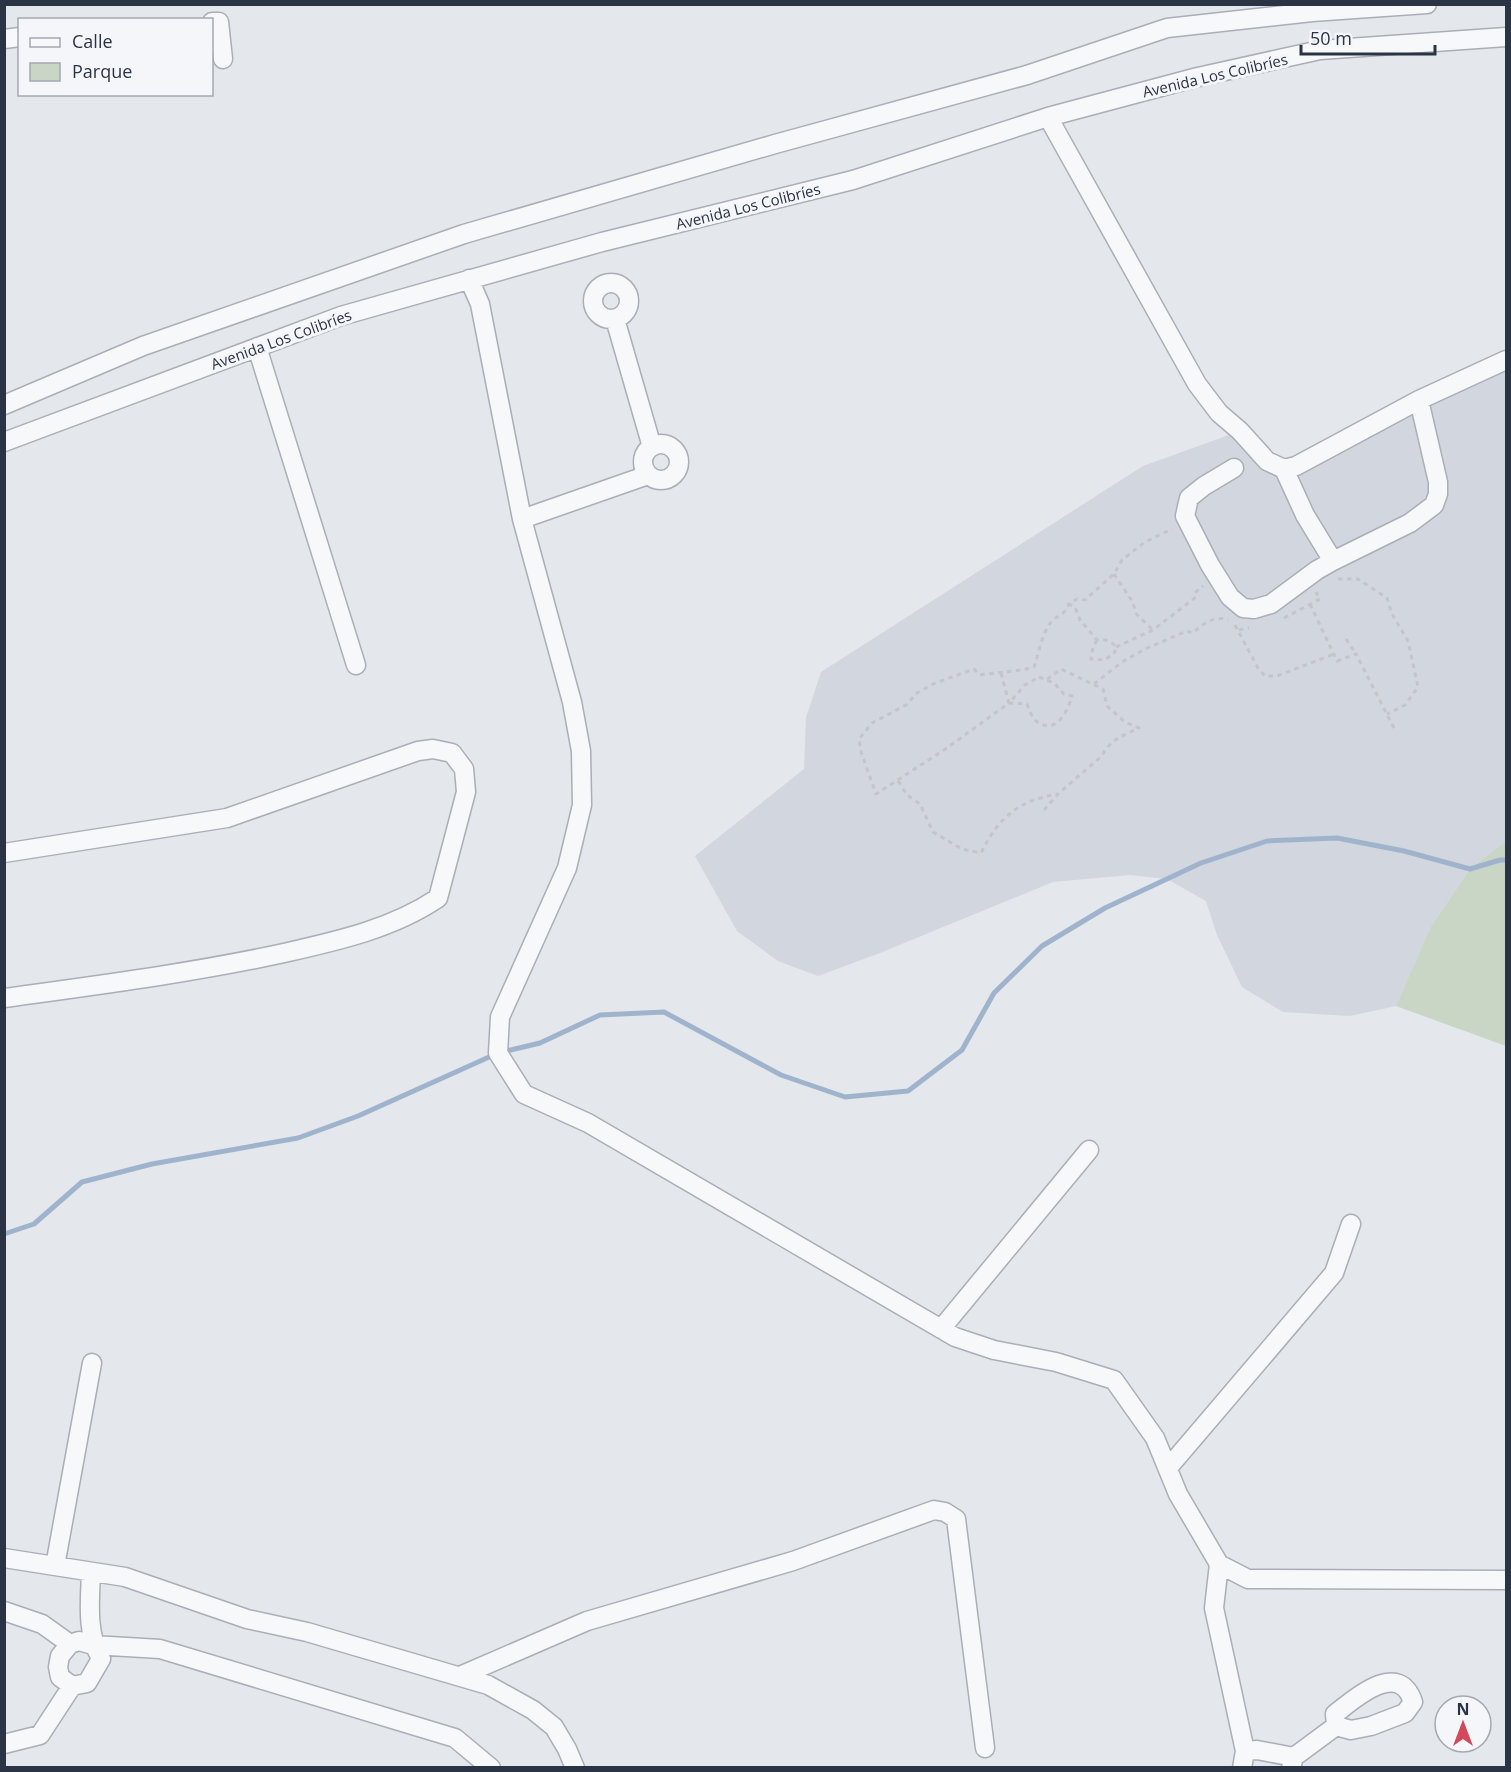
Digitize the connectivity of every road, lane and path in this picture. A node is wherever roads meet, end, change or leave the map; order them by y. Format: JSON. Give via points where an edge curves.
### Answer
{"nodes":[{"id":1,"x":1427,"y":4,"type":"edge"},
{"id":2,"x":213,"y":22,"type":"edge"},
{"id":3,"x":1506,"y":37,"type":"edge"},
{"id":4,"x":223,"y":59,"type":"dead end"},
{"id":5,"x":1048,"y":117,"type":"junction"},
{"id":6,"x":470,"y":279,"type":"junction"},
{"id":7,"x":615,"y":319,"type":"dead end"},
{"id":8,"x":257,"y":347,"type":"junction"},
{"id":9,"x":1506,"y":360,"type":"edge"},
{"id":10,"x":1419,"y":400,"type":"junction"},
{"id":11,"x":4,"y":405,"type":"edge"},
{"id":12,"x":4,"y":441,"type":"edge"},
{"id":13,"x":652,"y":447,"type":"junction"},
{"id":14,"x":1234,"y":468,"type":"dead end"},
{"id":15,"x":1284,"y":469,"type":"junction"},
{"id":16,"x":648,"y":475,"type":"junction"},
{"id":17,"x":522,"y":519,"type":"junction"},
{"id":18,"x":1176,"y":527,"type":"dead end"},
{"id":19,"x":1333,"y":561,"type":"junction"},
{"id":20,"x":1114,"y":574,"type":"junction"},
{"id":21,"x":1200,"y":578,"type":"dead end"},
{"id":22,"x":1336,"y":579,"type":"dead end"},
{"id":23,"x":1314,"y":587,"type":"dead end"},
{"id":24,"x":1320,"y":599,"type":"dead end"},
{"id":25,"x":1070,"y":604,"type":"junction"},
{"id":26,"x":1310,"y":604,"type":"dead end"},
{"id":27,"x":1233,"y":622,"type":"dead end"},
{"id":28,"x":1153,"y":630,"type":"junction"},
{"id":29,"x":1239,"y":630,"type":"dead end"},
{"id":30,"x":1346,"y":639,"type":"dead end"},
{"id":31,"x":1097,"y":640,"type":"junction"},
{"id":32,"x":1116,"y":647,"type":"junction"},
{"id":33,"x":1334,"y":654,"type":"junction"},
{"id":34,"x":1356,"y":654,"type":"junction"},
{"id":35,"x":356,"y":665,"type":"dead end"},
{"id":36,"x":1001,"y":673,"type":"junction"},
{"id":37,"x":1046,"y":680,"type":"junction"},
{"id":38,"x":1094,"y":684,"type":"junction"},
{"id":39,"x":1009,"y":703,"type":"junction"},
{"id":40,"x":1387,"y":714,"type":"junction"},
{"id":41,"x":1394,"y":728,"type":"dead end"},
{"id":42,"x":897,"y":780,"type":"junction"},
{"id":43,"x":1059,"y":794,"type":"junction"},
{"id":44,"x":1044,"y":810,"type":"dead end"},
{"id":45,"x":4,"y":853,"type":"edge"},
{"id":46,"x":4,"y":998,"type":"edge"},
{"id":47,"x":1089,"y":1150,"type":"dead end"},
{"id":48,"x":1351,"y":1224,"type":"dead end"},
{"id":49,"x":941,"y":1329,"type":"junction"},
{"id":50,"x":92,"y":1363,"type":"dead end"},
{"id":51,"x":1168,"y":1468,"type":"junction"},
{"id":52,"x":4,"y":1558,"type":"edge"},
{"id":53,"x":1219,"y":1564,"type":"junction"},
{"id":54,"x":56,"y":1566,"type":"junction"},
{"id":55,"x":91,"y":1572,"type":"junction"},
{"id":56,"x":1504,"y":1582,"type":"edge"},
{"id":57,"x":4,"y":1611,"type":"edge"},
{"id":58,"x":70,"y":1644,"type":"junction"},
{"id":59,"x":93,"y":1645,"type":"junction"},
{"id":60,"x":460,"y":1676,"type":"junction"},
{"id":61,"x":72,"y":1686,"type":"junction"},
{"id":62,"x":1336,"y":1726,"type":"dead end"},
{"id":63,"x":4,"y":1744,"type":"edge"},
{"id":64,"x":985,"y":1748,"type":"dead end"},
{"id":65,"x":1243,"y":1759,"type":"edge"},
{"id":66,"x":1293,"y":1762,"type":"edge"},
{"id":67,"x":491,"y":1767,"type":"edge"},
{"id":68,"x":575,"y":1767,"type":"edge"}],
"edges":[{"from":1,"to":11,"type":"street","via":[[1167,28],[1027,75],[464,234],[143,346]]},
{"from":2,"to":4,"type":"street","via":[[219,22]]},
{"from":3,"to":5,"type":"street","name":"Avenida Los Colibríes","via":[[1320,50]]},
{"from":5,"to":6,"type":"street","name":"Avenida Los Colibríes","via":[[853,180]]},
{"from":5,"to":15,"type":"street","via":[[1197,384],[1219,413],[1268,461]]},
{"from":6,"to":8,"type":"street","name":"Avenida Los Colibríes","via":[[341,315]]},
{"from":6,"to":17,"type":"street","via":[[480,304]]},
{"from":7,"to":13,"type":"street"},
{"from":8,"to":12,"type":"street","name":"Avenida Los Colibríes"},
{"from":8,"to":35,"type":"street"},
{"from":9,"to":10,"type":"street"},
{"from":10,"to":15,"type":"street"},
{"from":10,"to":19,"type":"street","via":[[1437,482],[1434,505],[1410,523]]},
{"from":13,"to":16,"type":"street","via":[[643,463]]},
{"from":13,"to":16,"type":"street","via":[[671,447],[679,464],[667,479]]},
{"from":14,"to":19,"type":"street","via":[[1189,498],[1185,516],[1230,597],[1243,608],[1271,604]]},
{"from":15,"to":19,"type":"street","via":[[1305,515]]},
{"from":16,"to":17,"type":"street"},
{"from":17,"to":49,"type":"street","via":[[572,702],[581,751],[582,805],[567,868],[500,1017],[498,1053],[524,1094],[588,1123]]},
{"from":18,"to":20,"type":"path","via":[[1145,542],[1122,560]]},
{"from":20,"to":25,"type":"path","via":[[1085,600],[1077,599]]},
{"from":20,"to":28,"type":"path","via":[[1137,615]]},
{"from":21,"to":28,"type":"path","via":[[1205,584],[1196,597]]},
{"from":22,"to":40,"type":"path","via":[[1358,579],[1387,598],[1408,641],[1418,687],[1405,705]]},
{"from":23,"to":24,"type":"path"},
{"from":25,"to":31,"type":"path"},
{"from":25,"to":36,"type":"path","via":[[1046,632],[1034,667]]},
{"from":26,"to":33,"type":"path"},
{"from":27,"to":38,"type":"path","via":[[1223,618],[1202,623],[1193,633],[1187,631],[1145,649]]},
{"from":28,"to":32,"type":"path"},
{"from":29,"to":33,"type":"path","via":[[1245,647],[1265,676],[1277,676]]},
{"from":30,"to":34,"type":"path"},
{"from":31,"to":32,"type":"path","via":[[1105,639]]},
{"from":31,"to":32,"type":"path","via":[[1091,659],[1104,660],[1114,654]]},
{"from":33,"to":34,"type":"path","via":[[1337,660]]},
{"from":34,"to":40,"type":"path"},
{"from":36,"to":39,"type":"path"},
{"from":36,"to":42,"type":"path","via":[[980,675],[974,669],[952,676],[917,693],[906,705],[872,723],[859,739],[876,794]]},
{"from":37,"to":38,"type":"path","via":[[1062,669]]},
{"from":37,"to":39,"type":"path","via":[[1039,677],[1025,685]]},
{"from":37,"to":39,"type":"path","via":[[1072,696],[1068,712],[1058,723],[1046,725],[1035,720],[1026,704]]},
{"from":38,"to":43,"type":"path","via":[[1103,689],[1107,706],[1139,728],[1117,737],[1102,756]]},
{"from":39,"to":42,"type":"path"},
{"from":40,"to":41,"type":"path"},
{"from":42,"to":43,"type":"path","via":[[907,795],[920,804],[933,832],[962,849],[981,853],[1001,821],[1017,807],[1035,798]]},
{"from":43,"to":44,"type":"path"},
{"from":45,"to":46,"type":"street","via":[[227,818],[433,748],[452,753],[464,769],[466,792],[438,898],[416,913],[377,929],[219,967]]},
{"from":47,"to":49,"type":"street"},
{"from":48,"to":51,"type":"street","via":[[1334,1273]]},
{"from":49,"to":51,"type":"street","via":[[994,1350],[1056,1362],[1114,1380],[1155,1438]]},
{"from":50,"to":54,"type":"street"},
{"from":51,"to":53,"type":"street","via":[[1178,1494]]},
{"from":52,"to":54,"type":"street"},
{"from":53,"to":56,"type":"street","via":[[1248,1580]]},
{"from":53,"to":65,"type":"street","via":[[1214,1608]]},
{"from":54,"to":55,"type":"street"},
{"from":55,"to":59,"type":"street"},
{"from":55,"to":60,"type":"street","via":[[124,1576],[248,1619]]},
{"from":57,"to":58,"type":"street","via":[[42,1624]]},
{"from":58,"to":59,"type":"street","via":[[80,1641]]},
{"from":58,"to":61,"type":"street","via":[[60,1656],[58,1667],[60,1677]]},
{"from":59,"to":61,"type":"street","via":[[100,1659],[94,1672],[87,1683]]},
{"from":59,"to":67,"type":"street","via":[[160,1650],[455,1738]]},
{"from":60,"to":64,"type":"street","via":[[587,1621],[793,1561],[934,1510],[956,1519]]},
{"from":60,"to":68,"type":"street","via":[[488,1685],[533,1710],[554,1728]]},
{"from":61,"to":63,"type":"street","via":[[40,1735]]},
{"from":62,"to":66,"type":"street"},
{"from":65,"to":66,"type":"street","via":[[1257,1750]]}]}
